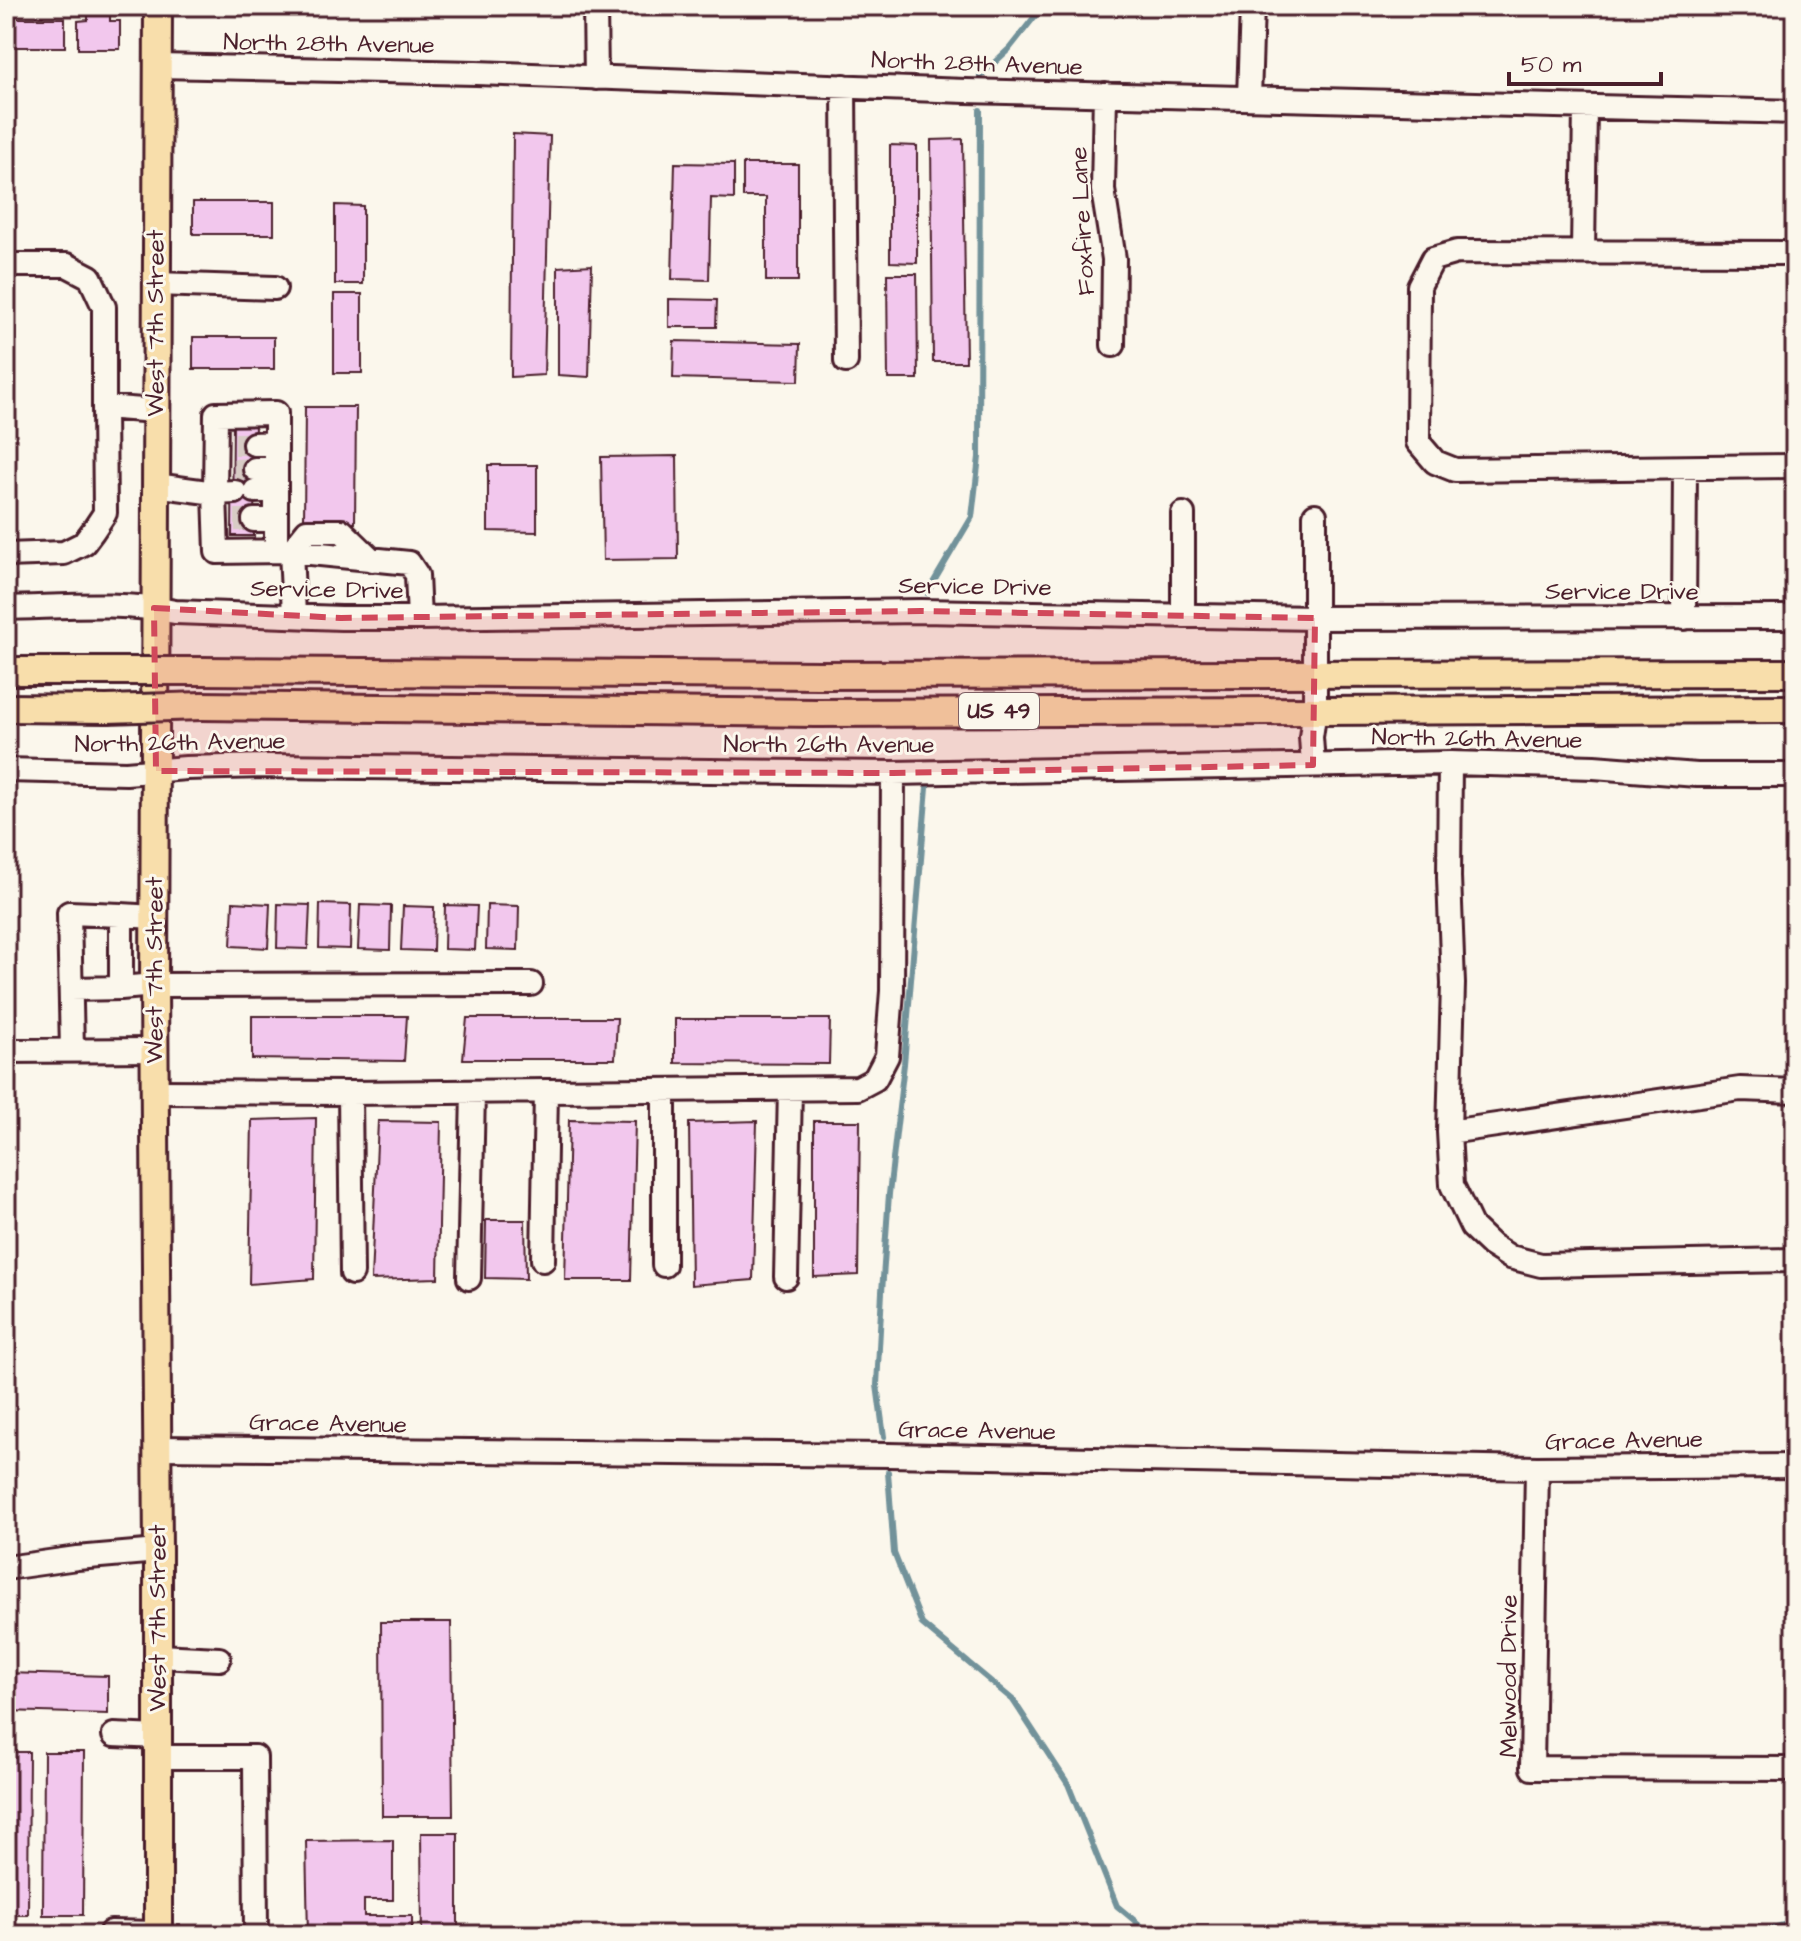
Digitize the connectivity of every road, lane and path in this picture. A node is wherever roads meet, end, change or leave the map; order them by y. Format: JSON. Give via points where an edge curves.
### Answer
{"nodes":[{"id":1,"x":158,"y":6,"type":"edge"},
{"id":2,"x":595,"y":6,"type":"edge"},
{"id":3,"x":1252,"y":6,"type":"edge"},
{"id":4,"x":158,"y":66,"type":"junction"},
{"id":5,"x":596,"y":78,"type":"junction"},
{"id":6,"x":844,"y":86,"type":"junction"},
{"id":7,"x":1105,"y":94,"type":"junction"},
{"id":8,"x":1249,"y":98,"type":"junction"},
{"id":9,"x":1585,"y":107,"type":"junction"},
{"id":10,"x":1795,"y":112,"type":"edge"},
{"id":11,"x":1583,"y":252,"type":"junction"},
{"id":12,"x":1795,"y":253,"type":"edge"},
{"id":13,"x":6,"y":265,"type":"edge"},
{"id":14,"x":156,"y":284,"type":"junction"},
{"id":15,"x":275,"y":288,"type":"dead end"},
{"id":16,"x":1113,"y":345,"type":"dead end"},
{"id":17,"x":846,"y":361,"type":"dead end"},
{"id":18,"x":104,"y":407,"type":"junction"},
{"id":19,"x":155,"y":411,"type":"junction"},
{"id":20,"x":1795,"y":466,"type":"edge"},
{"id":21,"x":1685,"y":468,"type":"junction"},
{"id":22,"x":245,"y":481,"type":"junction"},
{"id":23,"x":155,"y":485,"type":"junction"},
{"id":24,"x":1183,"y":514,"type":"dead end"},
{"id":25,"x":1315,"y":515,"type":"dead end"},
{"id":26,"x":245,"y":520,"type":"junction"},
{"id":27,"x":283,"y":551,"type":"junction"},
{"id":28,"x":6,"y":555,"type":"edge"},
{"id":29,"x":6,"y":608,"type":"edge"},
{"id":30,"x":154,"y":608,"type":"junction"},
{"id":31,"x":294,"y":615,"type":"junction"},
{"id":32,"x":1183,"y":616,"type":"junction"},
{"id":33,"x":1795,"y":617,"type":"edge"},
{"id":34,"x":419,"y":618,"type":"junction"},
{"id":35,"x":1315,"y":618,"type":"junction"},
{"id":36,"x":1684,"y":618,"type":"junction"},
{"id":37,"x":6,"y":671,"type":"edge"},
{"id":38,"x":1314,"y":673,"type":"junction"},
{"id":39,"x":1795,"y":673,"type":"edge"},
{"id":40,"x":6,"y":708,"type":"edge"},
{"id":41,"x":1315,"y":709,"type":"junction"},
{"id":42,"x":1795,"y":709,"type":"edge"},
{"id":43,"x":1450,"y":763,"type":"junction"},
{"id":44,"x":1313,"y":765,"type":"junction"},
{"id":45,"x":6,"y":770,"type":"edge"},
{"id":46,"x":156,"y":771,"type":"junction"},
{"id":47,"x":893,"y":773,"type":"junction"},
{"id":48,"x":1795,"y":775,"type":"edge"},
{"id":49,"x":121,"y":915,"type":"junction"},
{"id":50,"x":154,"y":917,"type":"junction"},
{"id":51,"x":531,"y":984,"type":"dead end"},
{"id":52,"x":154,"y":985,"type":"junction"},
{"id":53,"x":121,"y":988,"type":"junction"},
{"id":54,"x":71,"y":989,"type":"junction"},
{"id":55,"x":72,"y":1050,"type":"junction"},
{"id":56,"x":155,"y":1050,"type":"junction"},
{"id":57,"x":6,"y":1051,"type":"edge"},
{"id":58,"x":790,"y":1089,"type":"junction"},
{"id":59,"x":664,"y":1090,"type":"junction"},
{"id":60,"x":546,"y":1091,"type":"junction"},
{"id":61,"x":1795,"y":1091,"type":"edge"},
{"id":62,"x":155,"y":1092,"type":"junction"},
{"id":63,"x":473,"y":1092,"type":"junction"},
{"id":64,"x":350,"y":1093,"type":"junction"},
{"id":65,"x":1449,"y":1132,"type":"junction"},
{"id":66,"x":543,"y":1260,"type":"dead end"},
{"id":67,"x":1795,"y":1260,"type":"edge"},
{"id":68,"x":664,"y":1265,"type":"dead end"},
{"id":69,"x":352,"y":1273,"type":"dead end"},
{"id":70,"x":786,"y":1277,"type":"dead end"},
{"id":71,"x":469,"y":1278,"type":"dead end"},
{"id":72,"x":157,"y":1448,"type":"junction"},
{"id":73,"x":1795,"y":1466,"type":"edge"},
{"id":74,"x":1537,"y":1468,"type":"junction"},
{"id":75,"x":158,"y":1551,"type":"junction"},
{"id":76,"x":6,"y":1568,"type":"edge"},
{"id":77,"x":159,"y":1656,"type":"junction"},
{"id":78,"x":219,"y":1659,"type":"dead end"},
{"id":79,"x":114,"y":1735,"type":"dead end"},
{"id":80,"x":159,"y":1747,"type":"junction"},
{"id":81,"x":1795,"y":1769,"type":"edge"},
{"id":82,"x":111,"y":1932,"type":"dead end"},
{"id":83,"x":158,"y":1934,"type":"edge"},
{"id":84,"x":256,"y":1935,"type":"edge"}],
"edges":[{"from":1,"to":4,"type":"main road","name":"West 7th Street"},
{"from":2,"to":5,"type":"street"},
{"from":3,"to":8,"type":"street"},
{"from":4,"to":5,"type":"street","name":"North 28th Avenue"},
{"from":4,"to":14,"type":"main road","name":"West 7th Street"},
{"from":5,"to":6,"type":"street","name":"North 28th Avenue"},
{"from":6,"to":7,"type":"street","name":"North 28th Avenue"},
{"from":6,"to":17,"type":"street"},
{"from":7,"to":8,"type":"street","name":"North 28th Avenue"},
{"from":7,"to":16,"type":"street","name":"Foxfire Lane","via":[[1103,190],[1114,259]]},
{"from":8,"to":9,"type":"street","name":"North 28th Avenue"},
{"from":9,"to":10,"type":"street","name":"North 28th Avenue"},
{"from":9,"to":11,"type":"street"},
{"from":11,"to":12,"type":"street"},
{"from":11,"to":21,"type":"street","via":[[1457,252],[1433,259],[1419,286],[1418,442],[1435,462],[1455,470]]},
{"from":13,"to":18,"type":"street","via":[[67,265],[90,277],[104,307]]},
{"from":14,"to":15,"type":"street"},
{"from":14,"to":19,"type":"main road","name":"West 7th Street"},
{"from":18,"to":19,"type":"street"},
{"from":18,"to":28,"type":"street","via":[[105,513],[84,543],[64,553]]},
{"from":19,"to":23,"type":"main road","name":"West 7th Street"},
{"from":20,"to":21,"type":"street"},
{"from":21,"to":36,"type":"street"},
{"from":22,"to":22,"type":"street","via":[[245,444]]},
{"from":22,"to":23,"type":"street"},
{"from":22,"to":26,"type":"street"},
{"from":22,"to":26,"type":"street"},
{"from":23,"to":30,"type":"main road","name":"West 7th Street"},
{"from":24,"to":32,"type":"street"},
{"from":25,"to":35,"type":"street"},
{"from":26,"to":27,"type":"street"},
{"from":26,"to":27,"type":"street","via":[[217,552]]},
{"from":27,"to":31,"type":"street"},
{"from":27,"to":34,"type":"street","via":[[409,563],[417,575]]},
{"from":29,"to":30,"type":"street","name":"Service Drive"},
{"from":30,"to":31,"type":"street","name":"Service Drive"},
{"from":30,"to":46,"type":"main road","name":"West 7th Street"},
{"from":31,"to":34,"type":"street","name":"Service Drive"},
{"from":32,"to":34,"type":"street","name":"Service Drive","via":[[921,611]]},
{"from":32,"to":35,"type":"street","name":"Service Drive"},
{"from":33,"to":36,"type":"street","name":"Service Drive"},
{"from":35,"to":36,"type":"street","name":"Service Drive"},
{"from":35,"to":38,"type":"street"},
{"from":37,"to":38,"type":"main road","number":"US 49","bridge":true},
{"from":38,"to":39,"type":"main road","number":"US 49"},
{"from":38,"to":41,"type":"street"},
{"from":40,"to":41,"type":"main road","number":"US 49","bridge":true,"via":[[815,713]]},
{"from":41,"to":42,"type":"main road","number":"US 49"},
{"from":41,"to":44,"type":"street"},
{"from":43,"to":44,"type":"street","name":"North 26th Avenue"},
{"from":43,"to":48,"type":"street","name":"North 26th Avenue"},
{"from":43,"to":65,"type":"street"},
{"from":44,"to":47,"type":"street","name":"North 26th Avenue"},
{"from":45,"to":46,"type":"street","name":"North 26th Avenue"},
{"from":46,"to":47,"type":"street","name":"North 26th Avenue","via":[[269,766]]},
{"from":46,"to":50,"type":"main road","name":"West 7th Street"},
{"from":47,"to":58,"type":"street","via":[[887,1056],[875,1079],[858,1088]]},
{"from":49,"to":50,"type":"street"},
{"from":49,"to":53,"type":"street"},
{"from":49,"to":54,"type":"street","via":[[69,913]]},
{"from":50,"to":52,"type":"main road","name":"West 7th Street"},
{"from":51,"to":52,"type":"street"},
{"from":52,"to":53,"type":"street"},
{"from":52,"to":56,"type":"main road","name":"West 7th Street"},
{"from":53,"to":54,"type":"street"},
{"from":54,"to":55,"type":"street"},
{"from":55,"to":56,"type":"street"},
{"from":55,"to":57,"type":"street"},
{"from":56,"to":62,"type":"main road","name":"West 7th Street"},
{"from":58,"to":59,"type":"street"},
{"from":58,"to":70,"type":"street"},
{"from":59,"to":60,"type":"street"},
{"from":59,"to":68,"type":"street"},
{"from":60,"to":63,"type":"street"},
{"from":60,"to":66,"type":"street"},
{"from":61,"to":65,"type":"street","via":[[1740,1089]]},
{"from":62,"to":64,"type":"street"},
{"from":62,"to":72,"type":"main road","name":"West 7th Street"},
{"from":63,"to":64,"type":"street"},
{"from":63,"to":71,"type":"street"},
{"from":64,"to":69,"type":"street"},
{"from":65,"to":67,"type":"street","via":[[1452,1185],[1472,1227],[1510,1257],[1541,1265]]},
{"from":72,"to":74,"type":"street","name":"Grace Avenue"},
{"from":72,"to":75,"type":"main road","name":"West 7th Street"},
{"from":73,"to":74,"type":"street","name":"Grace Avenue"},
{"from":74,"to":81,"type":"street","name":"Melwood Drive","via":[[1532,1768]]},
{"from":75,"to":76,"type":"street"},
{"from":75,"to":77,"type":"main road","name":"West 7th Street"},
{"from":77,"to":78,"type":"street"},
{"from":77,"to":80,"type":"main road","name":"West 7th Street"},
{"from":79,"to":80,"type":"street"},
{"from":80,"to":83,"type":"main road","name":"West 7th Street"},
{"from":80,"to":84,"type":"street","via":[[255,1757]]},
{"from":82,"to":83,"type":"street"}]}
